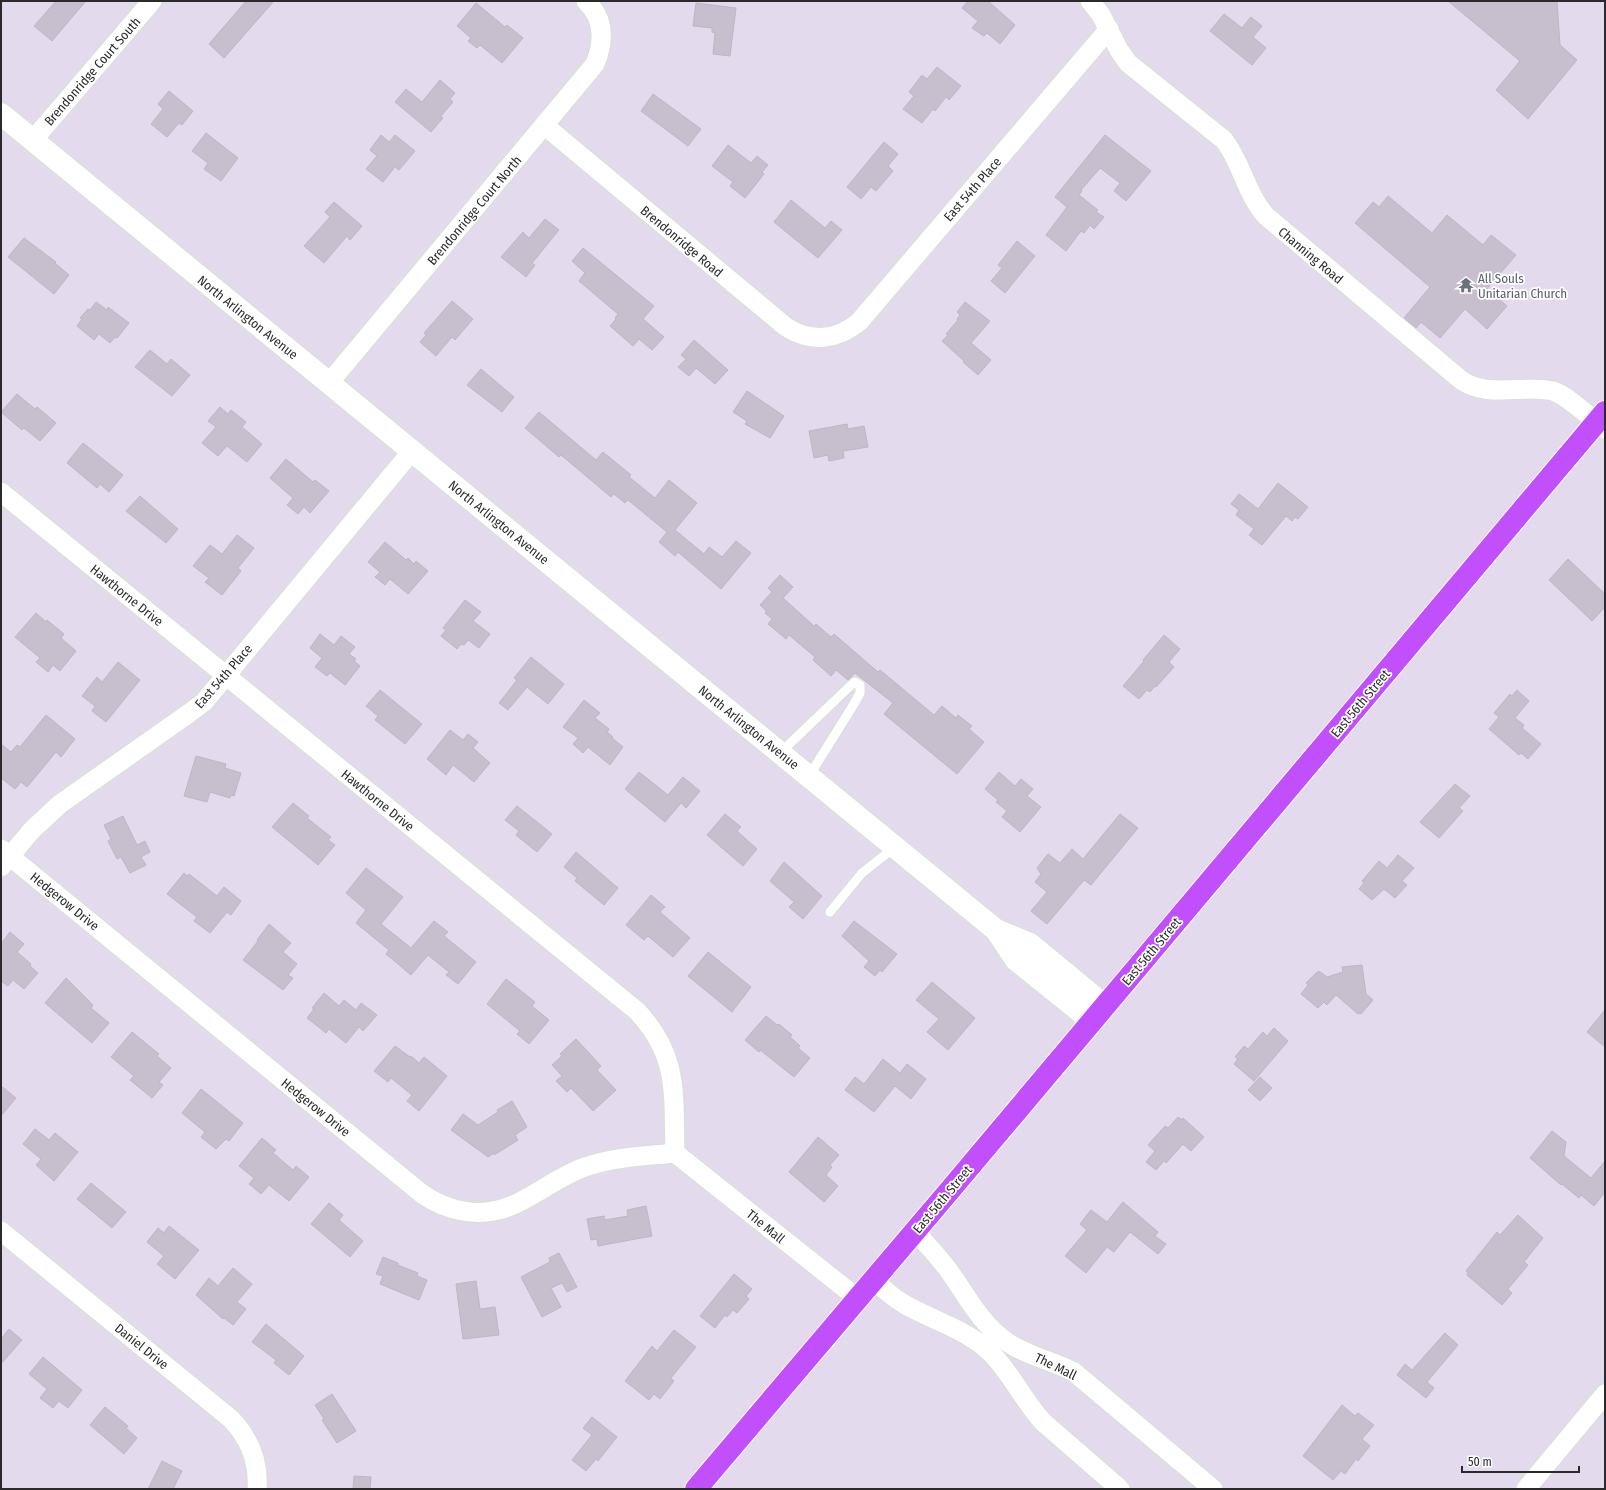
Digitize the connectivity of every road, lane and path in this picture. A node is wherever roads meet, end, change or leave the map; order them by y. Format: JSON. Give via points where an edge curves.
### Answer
{"nodes":[{"id":1,"x":152,"y":1,"type":"edge"},
{"id":2,"x":586,"y":1,"type":"edge"},
{"id":3,"x":1090,"y":1,"type":"edge"},
{"id":4,"x":1109,"y":29,"type":"junction"},
{"id":5,"x":1,"y":114,"type":"edge"},
{"id":6,"x":544,"y":125,"type":"junction"},
{"id":7,"x":33,"y":140,"type":"junction"},
{"id":8,"x":828,"y":337,"type":"joint"},
{"id":9,"x":329,"y":383,"type":"junction"},
{"id":10,"x":1602,"y":421,"type":"edge"},
{"id":11,"x":412,"y":451,"type":"junction"},
{"id":12,"x":1,"y":492,"type":"edge"},
{"id":13,"x":225,"y":675,"type":"junction"},
{"id":14,"x":780,"y":753,"type":"junction"},
{"id":15,"x":809,"y":776,"type":"junction"},
{"id":16,"x":895,"y":847,"type":"junction"},
{"id":17,"x":4,"y":857,"type":"edge"},
{"id":18,"x":830,"y":912,"type":"dead end"},
{"id":19,"x":1098,"y":1013,"type":"junction"},
{"id":20,"x":675,"y":1153,"type":"junction"},
{"id":21,"x":1,"y":1231,"type":"edge"},
{"id":22,"x":914,"y":1231,"type":"junction"},
{"id":23,"x":873,"y":1280,"type":"junction"},
{"id":24,"x":857,"y":1298,"type":"junction"},
{"id":25,"x":972,"y":1307,"type":"junction"},
{"id":26,"x":953,"y":1327,"type":"junction"},
{"id":27,"x":1001,"y":1336,"type":"junction"},
{"id":28,"x":988,"y":1351,"type":"junction"},
{"id":29,"x":1605,"y":1394,"type":"edge"},
{"id":30,"x":257,"y":1483,"type":"edge"},
{"id":31,"x":696,"y":1489,"type":"edge"},
{"id":32,"x":1120,"y":1489,"type":"edge"},
{"id":33,"x":1214,"y":1489,"type":"edge"},
{"id":34,"x":1526,"y":1489,"type":"edge"}],
"edges":[{"from":1,"to":7,"type":"street","name":"Brendonridge Court South"},
{"from":2,"to":6,"type":"street","name":"Brendonridge Court North","via":[[597,15],[602,29],[600,51],[595,64]]},
{"from":3,"to":4,"type":"street","name":"Channing Road"},
{"from":4,"to":8,"type":"street","name":"East 54th Place","via":[[859,322],[843,333]]},
{"from":4,"to":10,"type":"street","name":"Channing Road","via":[[1128,63],[1224,140],[1255,202],[1266,216],[1461,380],[1472,387],[1485,389],[1542,389],[1555,392]]},
{"from":5,"to":7,"type":"main road","name":"North Arlington Avenue"},
{"from":6,"to":8,"type":"street","name":"Brendonridge Road","via":[[786,327],[806,336]]},
{"from":6,"to":9,"type":"street","name":"Brendonridge Court North"},
{"from":7,"to":9,"type":"main road","name":"North Arlington Avenue"},
{"from":9,"to":11,"type":"main road","name":"North Arlington Avenue"},
{"from":10,"to":19,"type":"main road","name":"East 56th Street"},
{"from":11,"to":13,"type":"street","name":"East 54th Place"},
{"from":11,"to":14,"type":"main road","name":"North Arlington Avenue"},
{"from":12,"to":13,"type":"street","name":"Hawthorne Drive"},
{"from":13,"to":17,"type":"street","name":"East 54th Place","via":[[204,702],[60,804]]},
{"from":13,"to":20,"type":"street","name":"Hawthorne Drive","via":[[632,1006],[648,1022],[663,1047],[670,1067],[673,1082]]},
{"from":14,"to":15,"type":"main road","name":"North Arlington Avenue"},
{"from":14,"to":15,"type":"lane","via":[[849,687],[855,682],[860,684],[860,693],[854,704]]},
{"from":15,"to":16,"type":"main road","name":"North Arlington Avenue"},
{"from":16,"to":18,"type":"lane","via":[[862,873]]},
{"from":16,"to":19,"type":"main road","name":"North Arlington Avenue","via":[[996,930],[1030,944]]},
{"from":17,"to":20,"type":"street","name":"Hedgerow Drive","via":[[421,1193],[440,1205],[462,1212],[493,1212],[514,1205],[587,1166]]},
{"from":19,"to":22,"type":"main road","name":"East 56th Street"},
{"from":20,"to":24,"type":"street","name":"The Mall"},
{"from":21,"to":30,"type":"street","name":"Daniel Drive","via":[[231,1419],[249,1443],[254,1456]]},
{"from":22,"to":23,"type":"main road","name":"East 56th Street"},
{"from":22,"to":25,"type":"street","name":"The Mall","via":[[949,1270]]},
{"from":23,"to":24,"type":"main road","name":"East 56th Street"},
{"from":23,"to":26,"type":"street","via":[[903,1304]]},
{"from":24,"to":31,"type":"main road","name":"East 56th Street"},
{"from":25,"to":26,"type":"street"},
{"from":25,"to":27,"type":"street","name":"The Mall"},
{"from":26,"to":28,"type":"street"},
{"from":27,"to":28,"type":"street"},
{"from":27,"to":33,"type":"street","name":"The Mall","via":[[1006,1342],[1022,1350],[1074,1372]]},
{"from":28,"to":32,"type":"street","via":[[1000,1363],[1043,1422]]},
{"from":29,"to":34,"type":"street"}]}
